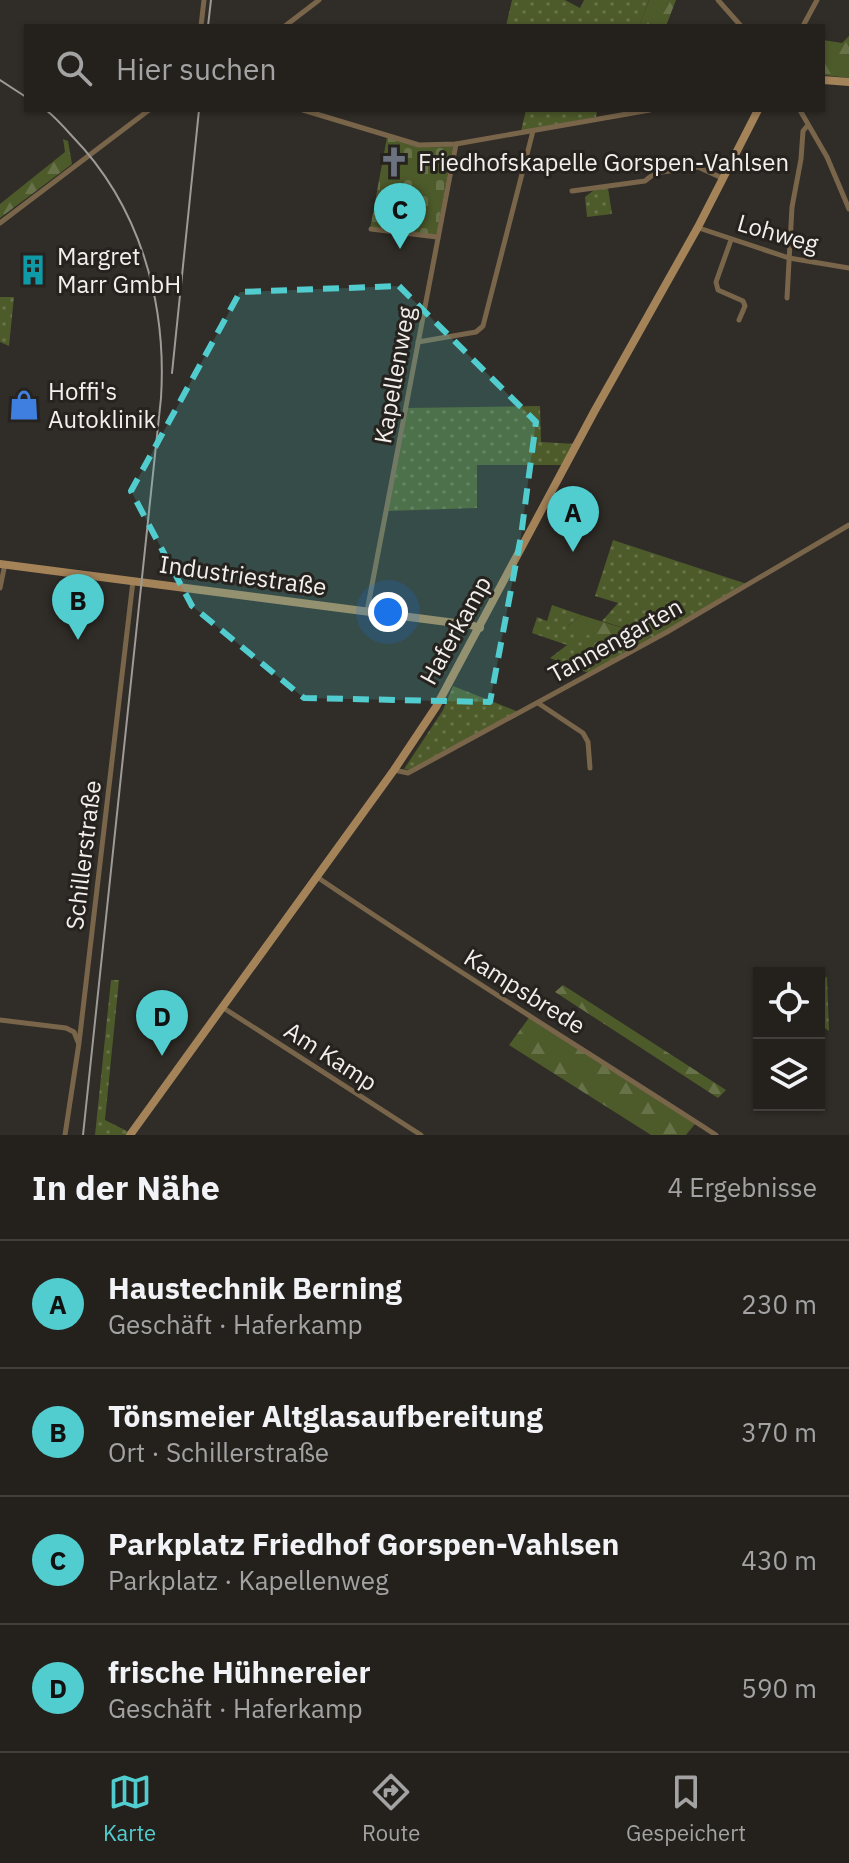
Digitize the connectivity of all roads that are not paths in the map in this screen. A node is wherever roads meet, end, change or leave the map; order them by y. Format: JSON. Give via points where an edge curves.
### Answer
{"nodes":[{"id":1,"x":204,"y":0,"type":"edge"},
{"id":2,"x":319,"y":0,"type":"edge"},
{"id":3,"x":718,"y":0,"type":"edge"},
{"id":4,"x":817,"y":0,"type":"edge"},
{"id":5,"x":201,"y":24,"type":"edge"},
{"id":6,"x":288,"y":24,"type":"edge"},
{"id":7,"x":739,"y":24,"type":"edge"},
{"id":8,"x":804,"y":24,"type":"edge"},
{"id":9,"x":825,"y":80,"type":"edge"},
{"id":10,"x":849,"y":82,"type":"edge"},
{"id":11,"x":146,"y":112,"type":"edge"},
{"id":12,"x":310,"y":112,"type":"edge"},
{"id":13,"x":639,"y":112,"type":"edge"},
{"id":14,"x":757,"y":112,"type":"edge"},
{"id":15,"x":801,"y":112,"type":"dead end"},
{"id":16,"x":808,"y":125,"type":"junction"},
{"id":17,"x":533,"y":131,"type":"junction"},
{"id":18,"x":456,"y":144,"type":"junction"},
{"id":19,"x":723,"y":178,"type":"junction"},
{"id":20,"x":572,"y":191,"type":"dead end"},
{"id":21,"x":849,"y":209,"type":"edge"},
{"id":22,"x":0,"y":223,"type":"edge"},
{"id":23,"x":698,"y":227,"type":"junction"},
{"id":24,"x":371,"y":229,"type":"dead end"},
{"id":25,"x":437,"y":237,"type":"junction"},
{"id":26,"x":731,"y":240,"type":"junction"},
{"id":27,"x":789,"y":258,"type":"junction"},
{"id":28,"x":849,"y":268,"type":"edge"},
{"id":29,"x":787,"y":298,"type":"dead end"},
{"id":30,"x":739,"y":320,"type":"dead end"},
{"id":31,"x":418,"y":342,"type":"junction"},
{"id":32,"x":849,"y":525,"type":"edge"},
{"id":33,"x":2,"y":564,"type":"edge"},
{"id":34,"x":133,"y":580,"type":"junction"},
{"id":35,"x":0,"y":588,"type":"edge"},
{"id":36,"x":367,"y":611,"type":"junction"},
{"id":37,"x":480,"y":628,"type":"junction"},
{"id":38,"x":538,"y":703,"type":"junction"},
{"id":39,"x":590,"y":768,"type":"dead end"},
{"id":40,"x":394,"y":770,"type":"junction"},
{"id":41,"x":316,"y":876,"type":"junction"},
{"id":42,"x":222,"y":1007,"type":"junction"},
{"id":43,"x":0,"y":1020,"type":"edge"},
{"id":44,"x":79,"y":1043,"type":"junction"},
{"id":45,"x":65,"y":1135,"type":"edge"},
{"id":46,"x":130,"y":1135,"type":"edge"},
{"id":47,"x":421,"y":1135,"type":"edge"},
{"id":48,"x":716,"y":1135,"type":"edge"}],
"edges":[{"from":1,"to":5,"type":"street"},
{"from":2,"to":6,"type":"street"},
{"from":3,"to":7,"type":"street"},
{"from":4,"to":8,"type":"street"},
{"from":9,"to":10,"type":"street"},
{"from":11,"to":22,"type":"street"},
{"from":12,"to":18,"type":"street","via":[[419,145]]},
{"from":13,"to":17,"type":"street"},
{"from":14,"to":19,"type":"street","name":"Haferkamp"},
{"from":15,"to":16,"type":"street"},
{"from":16,"to":21,"type":"street"},
{"from":16,"to":27,"type":"street","via":[[792,207]]},
{"from":17,"to":18,"type":"street"},
{"from":17,"to":31,"type":"street","via":[[483,326],[476,332]]},
{"from":18,"to":25,"type":"street","name":"Kapellenweg"},
{"from":19,"to":20,"type":"street","via":[[698,167]]},
{"from":19,"to":23,"type":"street","name":"Haferkamp"},
{"from":23,"to":26,"type":"street","name":"Lohweg"},
{"from":23,"to":37,"type":"street","name":"Haferkamp"},
{"from":24,"to":25,"type":"street"},
{"from":25,"to":31,"type":"street","name":"Kapellenweg"},
{"from":26,"to":27,"type":"street","name":"Lohweg"},
{"from":26,"to":30,"type":"street","via":[[716,282],[718,290],[743,301]]},
{"from":27,"to":28,"type":"street","name":"Lohweg"},
{"from":27,"to":29,"type":"street"},
{"from":31,"to":36,"type":"street","name":"Kapellenweg"},
{"from":32,"to":38,"type":"street","name":"Tannengarten"},
{"from":33,"to":34,"type":"street","name":"Industriestraße"},
{"from":33,"to":35,"type":"street"},
{"from":34,"to":36,"type":"street","name":"Industriestraße"},
{"from":34,"to":44,"type":"street","name":"Schillerstraße"},
{"from":36,"to":37,"type":"street","name":"Industriestraße"},
{"from":37,"to":40,"type":"street","name":"Haferkamp"},
{"from":38,"to":39,"type":"street","via":[[583,733]]},
{"from":38,"to":40,"type":"street","name":"Tannengarten","via":[[408,773]]},
{"from":40,"to":41,"type":"street","name":"Haferkamp"},
{"from":41,"to":42,"type":"street","name":"Haferkamp"},
{"from":41,"to":48,"type":"street","name":"Kampsbrede"},
{"from":42,"to":46,"type":"street","name":"Haferkamp"},
{"from":42,"to":47,"type":"street","name":"Am Kamp"},
{"from":43,"to":44,"type":"street","via":[[66,1028]]},
{"from":44,"to":45,"type":"street","name":"Schillerstraße"}]}
